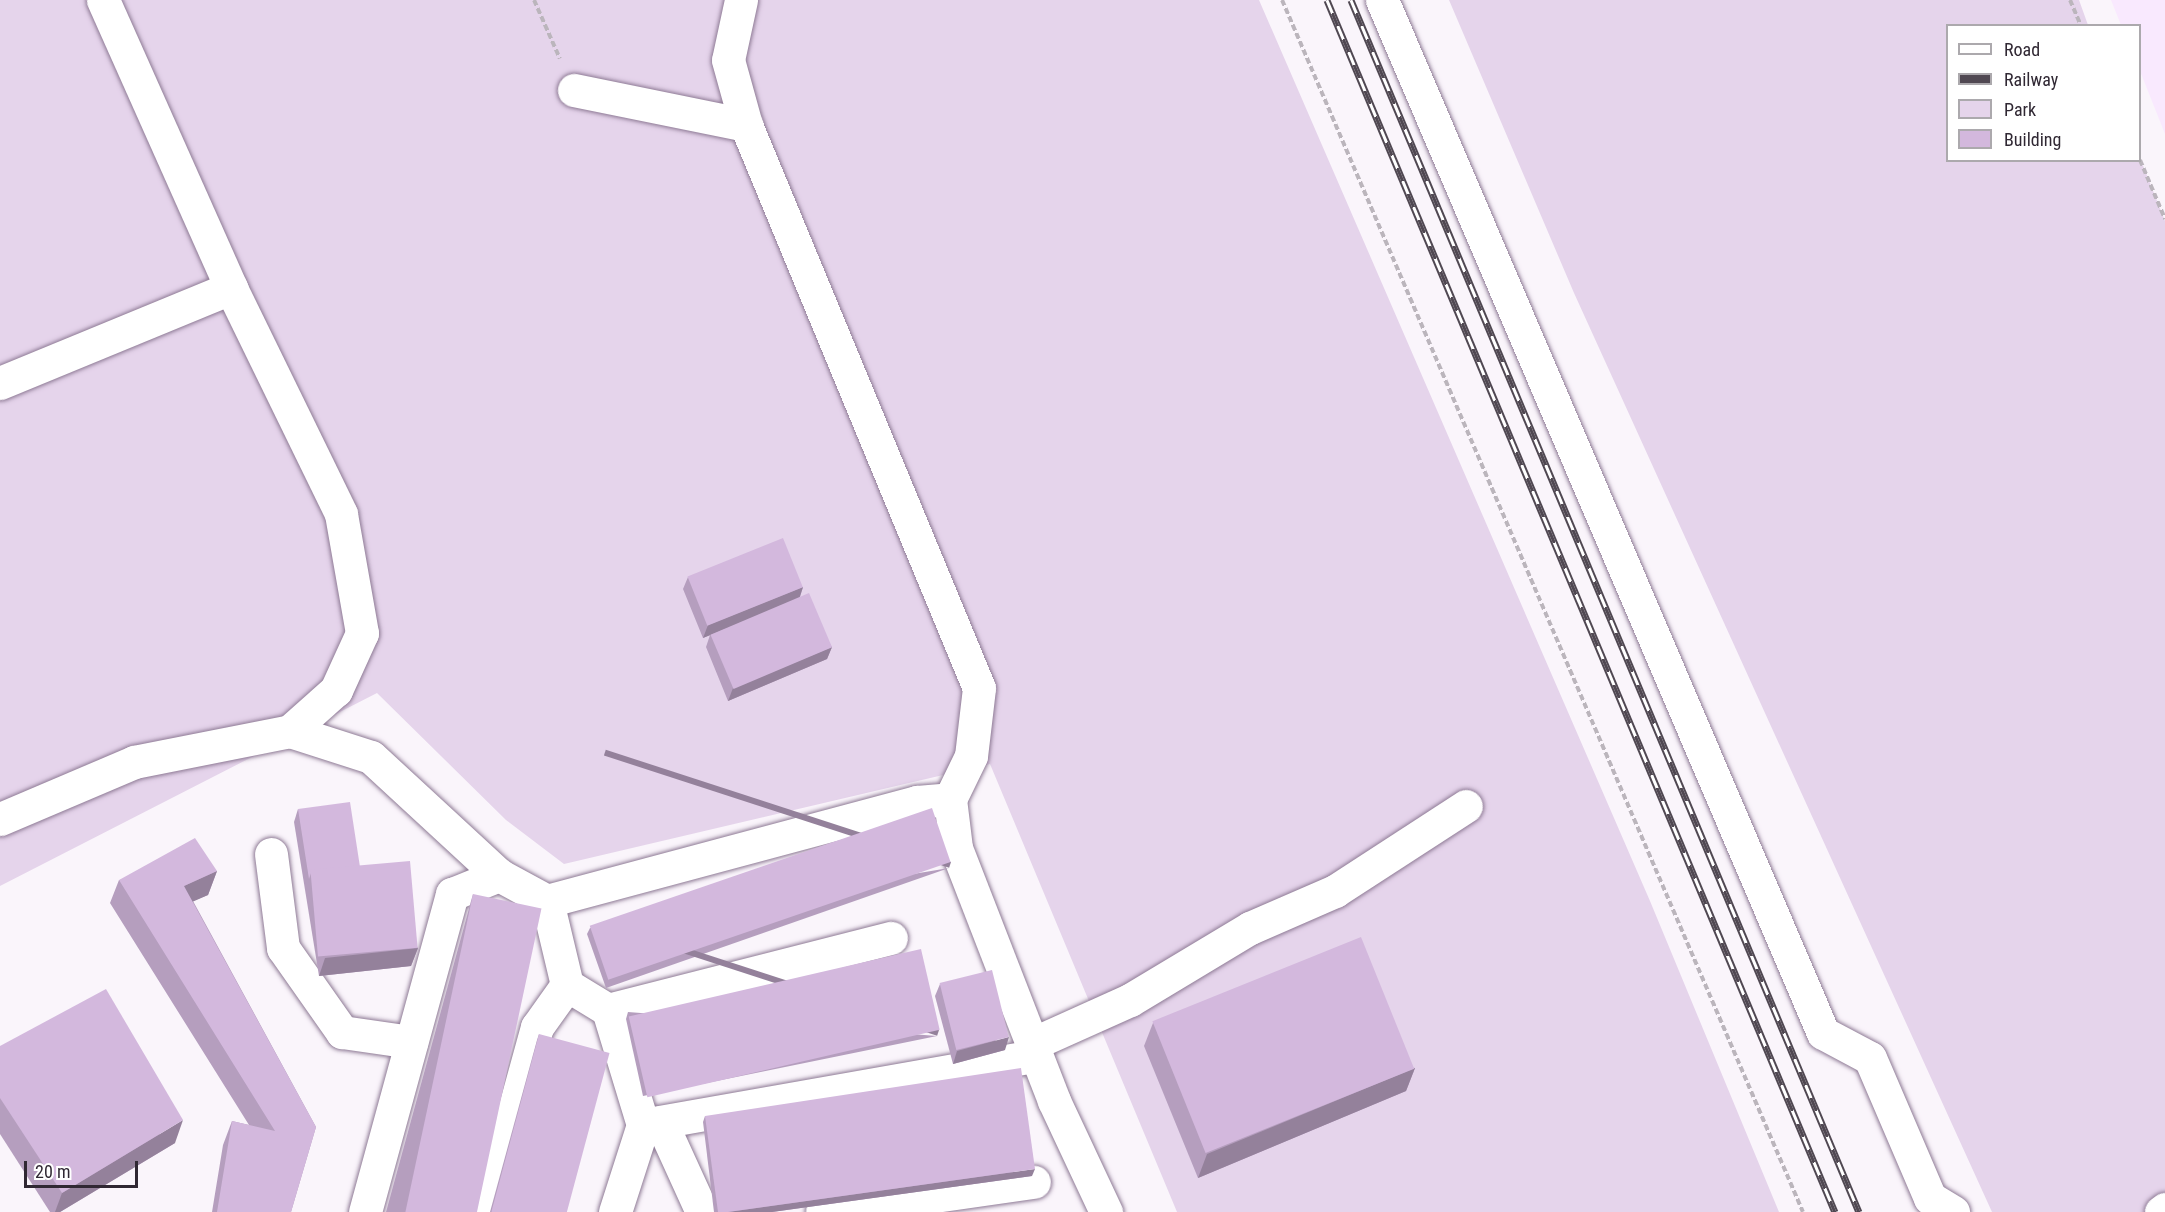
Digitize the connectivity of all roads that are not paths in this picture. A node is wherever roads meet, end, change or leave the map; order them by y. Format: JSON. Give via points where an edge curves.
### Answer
{"nodes":[{"id":1,"x":103,"y":0,"type":"edge"},
{"id":2,"x":741,"y":0,"type":"edge"},
{"id":3,"x":1382,"y":0,"type":"edge"},
{"id":4,"x":574,"y":90,"type":"road end"},
{"id":5,"x":746,"y":126,"type":"junction"},
{"id":6,"x":231,"y":288,"type":"junction"},
{"id":7,"x":0,"y":383,"type":"edge"},
{"id":8,"x":290,"y":731,"type":"junction"},
{"id":9,"x":950,"y":799,"type":"junction"},
{"id":10,"x":1466,"y":806,"type":"dead end"},
{"id":11,"x":0,"y":819,"type":"edge"},
{"id":12,"x":271,"y":854,"type":"dead end"},
{"id":13,"x":499,"y":875,"type":"junction"},
{"id":14,"x":547,"y":901,"type":"junction"},
{"id":15,"x":891,"y":938,"type":"dead end"},
{"id":16,"x":567,"y":985,"type":"junction"},
{"id":17,"x":608,"y":1010,"type":"junction"},
{"id":18,"x":411,"y":1042,"type":"junction"},
{"id":19,"x":1034,"y":1050,"type":"junction"},
{"id":20,"x":652,"y":1124,"type":"junction"},
{"id":21,"x":1034,"y":1182,"type":"dead end"},
{"id":22,"x":2165,"y":1209,"type":"edge"},
{"id":23,"x":364,"y":1212,"type":"edge"},
{"id":24,"x":486,"y":1212,"type":"edge"},
{"id":25,"x":615,"y":1212,"type":"edge"},
{"id":26,"x":702,"y":1212,"type":"edge"},
{"id":27,"x":822,"y":1212,"type":"edge"},
{"id":28,"x":1106,"y":1212,"type":"edge"},
{"id":29,"x":1953,"y":1212,"type":"edge"},
{"id":30,"x":2161,"y":1212,"type":"edge"}],
"edges":[{"from":1,"to":6,"type":"street"},
{"from":2,"to":5,"type":"street","via":[[728,60]]},
{"from":3,"to":29,"type":"street","via":[[1823,1033],[1870,1058],[1930,1198]]},
{"from":4,"to":5,"type":"street"},
{"from":5,"to":9,"type":"street","via":[[979,688],[971,756]]},
{"from":6,"to":7,"type":"street"},
{"from":6,"to":8,"type":"street","via":[[341,514],[362,633],[336,690]]},
{"from":8,"to":11,"type":"street","via":[[134,762]]},
{"from":8,"to":13,"type":"street","via":[[371,757]]},
{"from":9,"to":14,"type":"street","via":[[917,802]]},
{"from":9,"to":19,"type":"street","via":[[956,848]]},
{"from":10,"to":19,"type":"street","via":[[1335,891],[1250,928],[1130,1000]]},
{"from":12,"to":18,"type":"street","via":[[283,948],[342,1032]]},
{"from":13,"to":14,"type":"street"},
{"from":13,"to":18,"type":"street","via":[[452,894]]},
{"from":14,"to":16,"type":"street"},
{"from":15,"to":17,"type":"street"},
{"from":16,"to":17,"type":"street"},
{"from":16,"to":24,"type":"street","via":[[537,1027]]},
{"from":17,"to":20,"type":"street"},
{"from":18,"to":23,"type":"street"},
{"from":19,"to":20,"type":"street"},
{"from":19,"to":28,"type":"street"},
{"from":20,"to":25,"type":"street"},
{"from":20,"to":26,"type":"street"},
{"from":21,"to":27,"type":"street"},
{"from":22,"to":30,"type":"street"}]}
